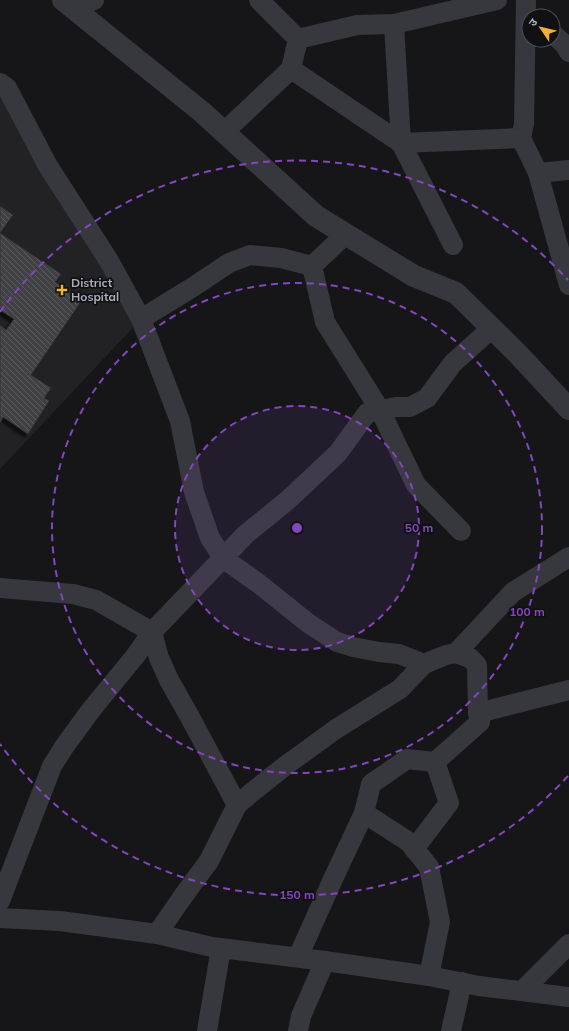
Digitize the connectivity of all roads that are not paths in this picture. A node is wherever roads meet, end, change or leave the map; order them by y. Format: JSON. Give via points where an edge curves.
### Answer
{"nodes":[{"id":1,"x":94,"y":0,"type":"edge"},
{"id":2,"x":259,"y":0,"type":"edge"},
{"id":3,"x":497,"y":0,"type":"edge"},
{"id":4,"x":504,"y":0,"type":"edge"},
{"id":5,"x":68,"y":4,"type":"edge"},
{"id":6,"x":529,"y":8,"type":"edge"},
{"id":7,"x":394,"y":24,"type":"junction"},
{"id":8,"x":298,"y":39,"type":"junction"},
{"id":9,"x":561,"y":41,"type":"edge"},
{"id":10,"x":527,"y":48,"type":"edge"},
{"id":11,"x":569,"y":52,"type":"edge"},
{"id":12,"x":291,"y":69,"type":"junction"},
{"id":13,"x":0,"y":83,"type":"edge"},
{"id":14,"x":224,"y":132,"type":"junction"},
{"id":15,"x":521,"y":138,"type":"junction"},
{"id":16,"x":401,"y":143,"type":"junction"},
{"id":17,"x":569,"y":170,"type":"edge"},
{"id":18,"x":538,"y":173,"type":"junction"},
{"id":19,"x":346,"y":234,"type":"junction"},
{"id":20,"x":453,"y":245,"type":"dead end"},
{"id":21,"x":312,"y":266,"type":"junction"},
{"id":22,"x":568,"y":279,"type":"edge"},
{"id":23,"x":141,"y":319,"type":"junction"},
{"id":24,"x":492,"y":328,"type":"junction"},
{"id":25,"x":569,"y":409,"type":"edge"},
{"id":26,"x":380,"y":410,"type":"junction"},
{"id":27,"x":462,"y":531,"type":"dead end"},
{"id":28,"x":569,"y":557,"type":"edge"},
{"id":29,"x":224,"y":559,"type":"junction"},
{"id":30,"x":0,"y":588,"type":"edge"},
{"id":31,"x":152,"y":632,"type":"junction"},
{"id":32,"x":456,"y":653,"type":"junction"},
{"id":33,"x":424,"y":664,"type":"junction"},
{"id":34,"x":569,"y":690,"type":"edge"},
{"id":35,"x":478,"y":713,"type":"junction"},
{"id":36,"x":435,"y":762,"type":"junction"},
{"id":37,"x":237,"y":805,"type":"junction"},
{"id":38,"x":364,"y":813,"type":"junction"},
{"id":39,"x":414,"y":849,"type":"junction"},
{"id":40,"x":0,"y":901,"type":"edge"},
{"id":41,"x":0,"y":918,"type":"edge"},
{"id":42,"x":157,"y":934,"type":"junction"},
{"id":43,"x":569,"y":944,"type":"edge"},
{"id":44,"x":221,"y":948,"type":"junction"},
{"id":45,"x":298,"y":957,"type":"junction"},
{"id":46,"x":325,"y":961,"type":"junction"},
{"id":47,"x":429,"y":976,"type":"junction"},
{"id":48,"x":462,"y":982,"type":"junction"},
{"id":49,"x":522,"y":991,"type":"junction"},
{"id":50,"x":569,"y":997,"type":"edge"},
{"id":51,"x":207,"y":1031,"type":"edge"},
{"id":52,"x":298,"y":1031,"type":"edge"},
{"id":53,"x":451,"y":1031,"type":"edge"}],
"edges":[{"from":1,"to":5,"type":"street"},
{"from":2,"to":8,"type":"street"},
{"from":3,"to":7,"type":"street"},
{"from":4,"to":6,"type":"street"},
{"from":5,"to":14,"type":"street"},
{"from":7,"to":8,"type":"street","via":[[357,25]]},
{"from":7,"to":16,"type":"street"},
{"from":8,"to":12,"type":"street"},
{"from":9,"to":11,"type":"street"},
{"from":10,"to":15,"type":"street","via":[[524,124]]},
{"from":12,"to":14,"type":"street"},
{"from":12,"to":16,"type":"street"},
{"from":13,"to":23,"type":"street","via":[[7,88],[48,166],[109,261]]},
{"from":14,"to":19,"type":"street","via":[[316,216]]},
{"from":15,"to":16,"type":"street"},
{"from":15,"to":18,"type":"street"},
{"from":16,"to":20,"type":"street"},
{"from":17,"to":18,"type":"street"},
{"from":18,"to":22,"type":"street"},
{"from":19,"to":21,"type":"street"},
{"from":19,"to":24,"type":"street","via":[[414,276],[456,293]]},
{"from":21,"to":23,"type":"street","via":[[281,258],[250,255],[229,263]]},
{"from":21,"to":26,"type":"street","via":[[325,322]]},
{"from":23,"to":29,"type":"street","via":[[180,421],[194,492],[210,538]]},
{"from":24,"to":25,"type":"street"},
{"from":24,"to":26,"type":"street","via":[[453,363],[427,398],[410,407]]},
{"from":26,"to":27,"type":"street","via":[[416,485]]},
{"from":26,"to":29,"type":"street","via":[[367,413],[338,453],[288,500],[246,534]]},
{"from":28,"to":32,"type":"street","via":[[513,592]]},
{"from":29,"to":31,"type":"street"},
{"from":29,"to":33,"type":"street","via":[[337,642],[399,654]]},
{"from":30,"to":31,"type":"street","via":[[73,594],[96,600]]},
{"from":31,"to":37,"type":"street","via":[[169,680]]},
{"from":31,"to":40,"type":"street","via":[[90,710],[52,766]]},
{"from":32,"to":33,"type":"street"},
{"from":32,"to":35,"type":"street","via":[[470,658],[477,665]]},
{"from":33,"to":37,"type":"street","via":[[400,689],[285,766]]},
{"from":34,"to":35,"type":"street"},
{"from":35,"to":36,"type":"street","via":[[480,722]]},
{"from":36,"to":38,"type":"street","via":[[407,759],[371,784]]},
{"from":36,"to":39,"type":"street","via":[[449,803]]},
{"from":37,"to":42,"type":"street","via":[[209,861]]},
{"from":38,"to":39,"type":"street","via":[[409,842]]},
{"from":38,"to":45,"type":"street"},
{"from":39,"to":47,"type":"street","via":[[429,867],[440,922]]},
{"from":41,"to":42,"type":"street","via":[[60,921]]},
{"from":42,"to":44,"type":"street"},
{"from":43,"to":49,"type":"street"},
{"from":44,"to":45,"type":"street"},
{"from":44,"to":51,"type":"street"},
{"from":45,"to":46,"type":"street"},
{"from":46,"to":47,"type":"street"},
{"from":46,"to":52,"type":"street","via":[[301,1016]]},
{"from":47,"to":48,"type":"street"},
{"from":48,"to":49,"type":"street"},
{"from":48,"to":53,"type":"street"},
{"from":49,"to":50,"type":"street"}]}
